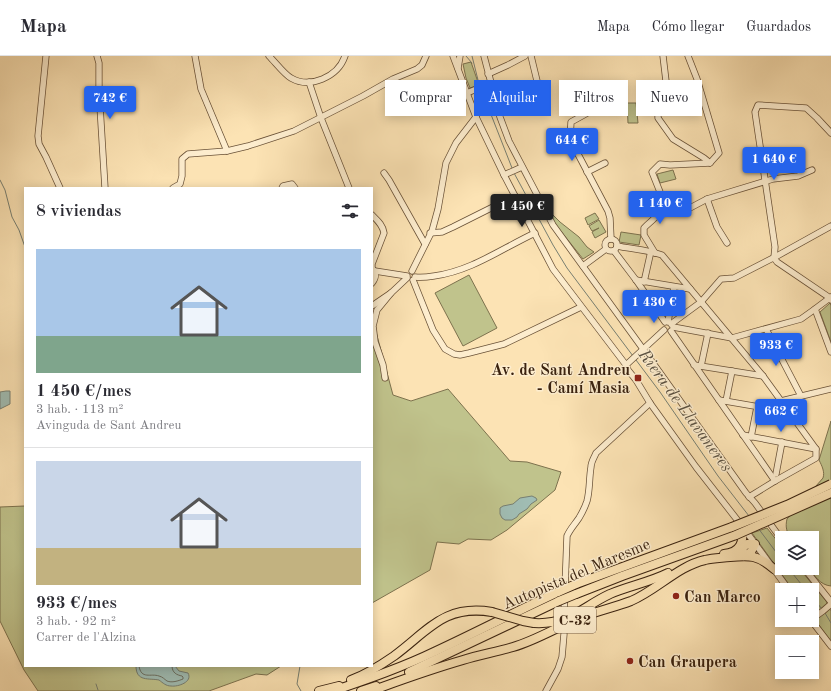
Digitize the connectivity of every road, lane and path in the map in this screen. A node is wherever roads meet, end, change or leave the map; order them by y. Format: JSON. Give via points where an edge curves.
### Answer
{"nodes":[{"id":1,"x":46,"y":56,"type":"edge"},
{"id":2,"x":97,"y":56,"type":"edge"},
{"id":3,"x":195,"y":56,"type":"edge"},
{"id":4,"x":269,"y":56,"type":"edge"},
{"id":5,"x":345,"y":56,"type":"edge"},
{"id":6,"x":426,"y":56,"type":"edge"},
{"id":7,"x":453,"y":56,"type":"edge"},
{"id":8,"x":460,"y":56,"type":"edge"},
{"id":9,"x":484,"y":56,"type":"edge"},
{"id":10,"x":525,"y":56,"type":"edge"},
{"id":11,"x":531,"y":56,"type":"edge"},
{"id":12,"x":662,"y":56,"type":"edge"},
{"id":13,"x":689,"y":56,"type":"edge"},
{"id":14,"x":458,"y":68,"type":"junction"},
{"id":15,"x":488,"y":74,"type":"junction"},
{"id":16,"x":489,"y":80,"type":"edge"},
{"id":17,"x":537,"y":80,"type":"edge"},
{"id":18,"x":309,"y":82,"type":"junction"},
{"id":19,"x":474,"y":90,"type":"edge"},
{"id":20,"x":467,"y":93,"type":"junction"},
{"id":21,"x":500,"y":116,"type":"edge"},
{"id":22,"x":582,"y":116,"type":"edge"},
{"id":23,"x":476,"y":117,"type":"junction"},
{"id":24,"x":321,"y":118,"type":"junction"},
{"id":25,"x":831,"y":133,"type":"edge"},
{"id":26,"x":227,"y":151,"type":"junction"},
{"id":27,"x":605,"y":163,"type":"dead end"},
{"id":28,"x":710,"y":163,"type":"junction"},
{"id":29,"x":522,"y":167,"type":"junction"},
{"id":30,"x":812,"y":170,"type":"dead end"},
{"id":31,"x":587,"y":172,"type":"junction"},
{"id":32,"x":384,"y":173,"type":"dead end"},
{"id":33,"x":504,"y":175,"type":"junction"},
{"id":34,"x":765,"y":182,"type":"junction"},
{"id":35,"x":60,"y":187,"type":"edge"},
{"id":36,"x":106,"y":187,"type":"edge"},
{"id":37,"x":175,"y":187,"type":"edge"},
{"id":38,"x":282,"y":187,"type":"edge"},
{"id":39,"x":294,"y":187,"type":"edge"},
{"id":40,"x":350,"y":187,"type":"edge"},
{"id":41,"x":515,"y":196,"type":"junction"},
{"id":42,"x":707,"y":199,"type":"junction"},
{"id":43,"x":657,"y":202,"type":"dead end"},
{"id":44,"x":373,"y":216,"type":"edge"},
{"id":45,"x":831,"y":226,"type":"edge"},
{"id":46,"x":430,"y":233,"type":"junction"},
{"id":47,"x":535,"y":234,"type":"junction"},
{"id":48,"x":611,"y":239,"type":"junction"},
{"id":49,"x":727,"y":243,"type":"dead end"},
{"id":50,"x":425,"y":244,"type":"junction"},
{"id":51,"x":615,"y":248,"type":"junction"},
{"id":52,"x":606,"y":249,"type":"junction"},
{"id":53,"x":653,"y":252,"type":"junction"},
{"id":54,"x":774,"y":258,"type":"junction"},
{"id":55,"x":373,"y":261,"type":"edge"},
{"id":56,"x":583,"y":266,"type":"junction"},
{"id":57,"x":373,"y":269,"type":"edge"},
{"id":58,"x":375,"y":272,"type":"junction"},
{"id":59,"x":410,"y":278,"type":"junction"},
{"id":60,"x":636,"y":280,"type":"junction"},
{"id":61,"x":373,"y":282,"type":"edge"},
{"id":62,"x":644,"y":282,"type":"junction"},
{"id":63,"x":674,"y":287,"type":"junction"},
{"id":64,"x":690,"y":289,"type":"junction"},
{"id":65,"x":391,"y":293,"type":"junction"},
{"id":66,"x":831,"y":298,"type":"edge"},
{"id":67,"x":701,"y":302,"type":"junction"},
{"id":68,"x":373,"y":305,"type":"edge"},
{"id":69,"x":581,"y":307,"type":"junction"},
{"id":70,"x":815,"y":310,"type":"junction"},
{"id":71,"x":669,"y":325,"type":"junction"},
{"id":72,"x":766,"y":329,"type":"junction"},
{"id":73,"x":708,"y":333,"type":"junction"},
{"id":74,"x":732,"y":338,"type":"junction"},
{"id":75,"x":643,"y":349,"type":"junction"},
{"id":76,"x":831,"y":352,"type":"edge"},
{"id":77,"x":626,"y":365,"type":"junction"},
{"id":78,"x":694,"y":365,"type":"junction"},
{"id":79,"x":701,"y":366,"type":"junction"},
{"id":80,"x":732,"y":371,"type":"junction"},
{"id":81,"x":763,"y":376,"type":"junction"},
{"id":82,"x":385,"y":378,"type":"dead end"},
{"id":83,"x":831,"y":389,"type":"edge"},
{"id":84,"x":801,"y":396,"type":"junction"},
{"id":85,"x":719,"y":400,"type":"junction"},
{"id":86,"x":726,"y":401,"type":"junction"},
{"id":87,"x":780,"y":401,"type":"junction"},
{"id":88,"x":650,"y":403,"type":"junction"},
{"id":89,"x":757,"y":406,"type":"junction"},
{"id":90,"x":789,"y":412,"type":"junction"},
{"id":91,"x":743,"y":436,"type":"junction"},
{"id":92,"x":751,"y":437,"type":"junction"},
{"id":93,"x":782,"y":442,"type":"junction"},
{"id":94,"x":816,"y":449,"type":"junction"},
{"id":95,"x":776,"y":474,"type":"dead end"},
{"id":96,"x":775,"y":481,"type":"junction"},
{"id":97,"x":831,"y":484,"type":"edge"},
{"id":98,"x":831,"y":494,"type":"edge"},
{"id":99,"x":749,"y":497,"type":"junction"},
{"id":100,"x":742,"y":526,"type":"junction"},
{"id":101,"x":775,"y":531,"type":"edge"},
{"id":102,"x":755,"y":544,"type":"junction"},
{"id":103,"x":730,"y":553,"type":"junction"},
{"id":104,"x":744,"y":556,"type":"junction"},
{"id":105,"x":774,"y":569,"type":"junction"},
{"id":106,"x":809,"y":575,"type":"edge"},
{"id":107,"x":784,"y":583,"type":"edge"},
{"id":108,"x":831,"y":603,"type":"edge"},
{"id":109,"x":564,"y":613,"type":"dead end"},
{"id":110,"x":819,"y":614,"type":"edge"},
{"id":111,"x":818,"y":627,"type":"edge"},
{"id":112,"x":564,"y":634,"type":"dead end"},
{"id":113,"x":831,"y":646,"type":"edge"},
{"id":114,"x":320,"y":691,"type":"edge"},
{"id":115,"x":333,"y":691,"type":"edge"},
{"id":116,"x":362,"y":691,"type":"edge"},
{"id":117,"x":371,"y":691,"type":"edge"},
{"id":118,"x":546,"y":691,"type":"edge"}],
"edges":[{"from":1,"to":35,"type":"street","via":[[38,136],[39,144]]},
{"from":2,"to":36,"type":"street"},
{"from":3,"to":26,"type":"street","via":[[201,89]]},
{"from":4,"to":18,"type":"street","via":[[290,78]]},
{"from":5,"to":18,"type":"street","via":[[337,69],[329,75],[319,81]]},
{"from":6,"to":24,"type":"street","via":[[417,69],[393,79]]},
{"from":7,"to":14,"type":"street"},
{"from":8,"to":14,"type":"street"},
{"from":9,"to":15,"type":"street"},
{"from":10,"to":15,"type":"street"},
{"from":11,"to":17,"type":"street"},
{"from":12,"to":28,"type":"street","via":[[666,81],[663,98],[658,107],[658,118],[673,139]]},
{"from":13,"to":28,"type":"street","via":[[719,153]]},
{"from":14,"to":20,"type":"street"},
{"from":15,"to":16,"type":"street"},
{"from":18,"to":24,"type":"street"},
{"from":19,"to":20,"type":"street"},
{"from":20,"to":23,"type":"street"},
{"from":21,"to":29,"type":"street"},
{"from":22,"to":31,"type":"street","via":[[571,122],[570,139]]},
{"from":23,"to":33,"type":"street"},
{"from":23,"to":46,"type":"street","via":[[456,143],[446,163],[438,209]]},
{"from":24,"to":26,"type":"street","via":[[294,131]]},
{"from":24,"to":40,"type":"street"},
{"from":25,"to":34,"type":"street","via":[[806,108],[758,105],[755,112]]},
{"from":26,"to":37,"type":"street","via":[[188,154],[182,159],[180,184]]},
{"from":27,"to":31,"type":"street"},
{"from":28,"to":42,"type":"street","via":[[660,164],[652,172],[666,207],[679,212]]},
{"from":29,"to":33,"type":"street"},
{"from":29,"to":56,"type":"street","via":[[553,225]]},
{"from":30,"to":34,"type":"street","via":[[798,176]]},
{"from":31,"to":48,"type":"street","via":[[608,211]]},
{"from":32,"to":50,"type":"street"},
{"from":33,"to":41,"type":"street"},
{"from":34,"to":42,"type":"street"},
{"from":34,"to":54,"type":"street","via":[[775,247]]},
{"from":38,"to":39,"type":"street","via":[[292,184]]},
{"from":41,"to":46,"type":"street","via":[[453,228]]},
{"from":41,"to":47,"type":"street"},
{"from":42,"to":49,"type":"street","via":[[717,227]]},
{"from":43,"to":53,"type":"street","via":[[658,213],[644,228],[644,235]]},
{"from":44,"to":55,"type":"street","via":[[384,229]]},
{"from":45,"to":54,"type":"street"},
{"from":46,"to":50,"type":"street"},
{"from":47,"to":59,"type":"street","via":[[464,269]]},
{"from":47,"to":69,"type":"street","via":[[553,269]]},
{"from":48,"to":51,"type":"street","via":[[616,242]]},
{"from":48,"to":52,"type":"street","via":[[605,243]]},
{"from":50,"to":59,"type":"street","via":[[412,271],[415,274]]},
{"from":51,"to":52,"type":"street","via":[[609,251]]},
{"from":51,"to":53,"type":"street"},
{"from":51,"to":60,"type":"street"},
{"from":52,"to":56,"type":"street"},
{"from":53,"to":62,"type":"street"},
{"from":53,"to":64,"type":"street","via":[[662,256]]},
{"from":54,"to":66,"type":"street"},
{"from":54,"to":67,"type":"street","via":[[734,278],[721,278]]},
{"from":56,"to":75,"type":"street"},
{"from":57,"to":58,"type":"street"},
{"from":58,"to":59,"type":"street"},
{"from":58,"to":61,"type":"street"},
{"from":59,"to":65,"type":"street"},
{"from":59,"to":69,"type":"street","via":[[441,344],[449,352],[460,355],[504,344]]},
{"from":60,"to":62,"type":"street"},
{"from":60,"to":71,"type":"street"},
{"from":62,"to":63,"type":"street"},
{"from":63,"to":64,"type":"street"},
{"from":63,"to":71,"type":"street"},
{"from":64,"to":67,"type":"street"},
{"from":65,"to":68,"type":"street"},
{"from":65,"to":82,"type":"street","via":[[377,310],[373,326]]},
{"from":66,"to":70,"type":"street"},
{"from":67,"to":71,"type":"street"},
{"from":67,"to":74,"type":"street"},
{"from":69,"to":77,"type":"street"},
{"from":70,"to":72,"type":"street","via":[[801,319]]},
{"from":70,"to":76,"type":"street"},
{"from":71,"to":73,"type":"street"},
{"from":71,"to":75,"type":"street","via":[[663,325],[664,330]]},
{"from":71,"to":78,"type":"street"},
{"from":72,"to":74,"type":"street"},
{"from":72,"to":84,"type":"street"},
{"from":73,"to":74,"type":"street"},
{"from":73,"to":79,"type":"street"},
{"from":74,"to":81,"type":"street"},
{"from":75,"to":77,"type":"street"},
{"from":75,"to":99,"type":"street"},
{"from":77,"to":88,"type":"street"},
{"from":78,"to":79,"type":"street"},
{"from":78,"to":85,"type":"street"},
{"from":79,"to":80,"type":"street"},
{"from":80,"to":81,"type":"street"},
{"from":80,"to":86,"type":"street"},
{"from":81,"to":87,"type":"street"},
{"from":83,"to":84,"type":"street"},
{"from":84,"to":87,"type":"street"},
{"from":85,"to":86,"type":"street"},
{"from":85,"to":91,"type":"street"},
{"from":86,"to":89,"type":"street"},
{"from":87,"to":90,"type":"street"},
{"from":88,"to":100,"type":"street"},
{"from":88,"to":109,"type":"street","via":[[596,453],[593,460],[587,501],[567,536]]},
{"from":89,"to":90,"type":"street"},
{"from":89,"to":92,"type":"street"},
{"from":90,"to":94,"type":"street"},
{"from":91,"to":92,"type":"street"},
{"from":91,"to":96,"type":"street"},
{"from":92,"to":93,"type":"street"},
{"from":93,"to":94,"type":"street"},
{"from":93,"to":95,"type":"street"},
{"from":94,"to":96,"type":"street","via":[[816,458]]},
{"from":96,"to":99,"type":"street"},
{"from":97,"to":115,"type":"highway","name":"Autopista del Maresme","number":"C-32","bridge":true,"via":[[732,527],[576,584],[428,654]]},
{"from":98,"to":116,"type":"highway","name":"Autopista del Maresme","number":"C-32","bridge":true,"via":[[736,536],[559,601],[418,669]]},
{"from":99,"to":101,"type":"street"},
{"from":100,"to":102,"type":"street"},
{"from":100,"to":103,"type":"highway","via":[[741,543]]},
{"from":102,"to":103,"type":"highway","number":"C-32","via":[[747,544]]},
{"from":102,"to":104,"type":"highway","via":[[751,552]]},
{"from":102,"to":105,"type":"street"},
{"from":103,"to":114,"type":"highway","number":"C-32","bridge":true,"via":[[698,559],[660,577],[611,594],[562,620],[534,623],[482,610],[456,612],[431,626],[373,670]]},
{"from":104,"to":105,"type":"highway","number":"C-32","via":[[758,558]]},
{"from":104,"to":117,"type":"highway","number":"C-32","via":[[696,563],[632,600],[582,617],[530,641],[434,669]]},
{"from":105,"to":107,"type":"street"},
{"from":106,"to":108,"type":"street"},
{"from":108,"to":110,"type":"street"},
{"from":111,"to":113,"type":"street"},
{"from":112,"to":118,"type":"street","via":[[562,657]]}]}
